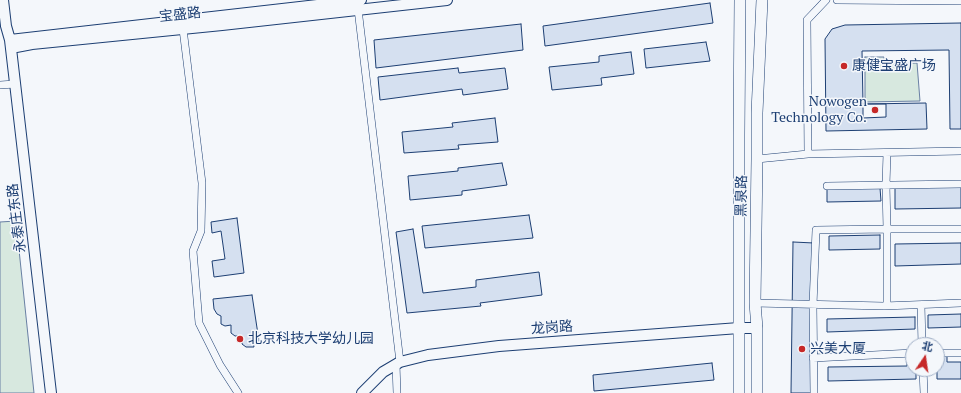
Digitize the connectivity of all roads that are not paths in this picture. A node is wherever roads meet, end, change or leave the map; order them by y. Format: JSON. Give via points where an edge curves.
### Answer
{"nodes":[{"id":1,"x":3,"y":0,"type":"edge"},
{"id":2,"x":10,"y":0,"type":"edge"},
{"id":3,"x":447,"y":0,"type":"edge"},
{"id":4,"x":740,"y":0,"type":"edge"},
{"id":5,"x":762,"y":0,"type":"edge"},
{"id":6,"x":826,"y":0,"type":"edge"},
{"id":7,"x":837,"y":0,"type":"edge"},
{"id":8,"x":961,"y":1,"type":"edge"},
{"id":9,"x":359,"y":5,"type":"edge"},
{"id":10,"x":183,"y":29,"type":"junction"},
{"id":11,"x":11,"y":44,"type":"junction"},
{"id":12,"x":15,"y":84,"type":"junction"},
{"id":13,"x":0,"y":85,"type":"edge"},
{"id":14,"x":961,"y":151,"type":"edge"},
{"id":15,"x":887,"y":153,"type":"junction"},
{"id":16,"x":808,"y":154,"type":"junction"},
{"id":17,"x":757,"y":159,"type":"junction"},
{"id":18,"x":961,"y":184,"type":"edge"},
{"id":19,"x":884,"y":185,"type":"junction"},
{"id":20,"x":827,"y":186,"type":"dead end"},
{"id":21,"x":887,"y":228,"type":"junction"},
{"id":22,"x":961,"y":229,"type":"edge"},
{"id":23,"x":755,"y":303,"type":"junction"},
{"id":24,"x":961,"y":303,"type":"edge"},
{"id":25,"x":813,"y":305,"type":"junction"},
{"id":26,"x":921,"y":305,"type":"junction"},
{"id":27,"x":887,"y":306,"type":"junction"},
{"id":28,"x":739,"y":328,"type":"junction"},
{"id":29,"x":757,"y":328,"type":"junction"},
{"id":30,"x":922,"y":337,"type":"edge"},
{"id":31,"x":961,"y":352,"type":"edge"},
{"id":32,"x":945,"y":353,"type":"edge"},
{"id":33,"x":905,"y":354,"type":"edge"},
{"id":34,"x":813,"y":358,"type":"junction"},
{"id":35,"x":398,"y":363,"type":"junction"},
{"id":36,"x":923,"y":377,"type":"edge"},
{"id":37,"x":51,"y":393,"type":"edge"},
{"id":38,"x":238,"y":393,"type":"edge"},
{"id":39,"x":362,"y":393,"type":"edge"},
{"id":40,"x":397,"y":393,"type":"edge"},
{"id":41,"x":739,"y":393,"type":"edge"},
{"id":42,"x":757,"y":393,"type":"edge"},
{"id":43,"x":814,"y":393,"type":"edge"},
{"id":44,"x":924,"y":393,"type":"edge"}],
"edges":[{"from":1,"to":11,"type":"street","name":"永泰庄东路"},
{"from":2,"to":11,"type":"street","name":"永泰庄东路"},
{"from":3,"to":9,"type":"street","name":"宝盛路"},
{"from":4,"to":28,"type":"main road","name":"黑泉路"},
{"from":5,"to":17,"type":"main road","name":"黑泉路"},
{"from":6,"to":16,"type":"street","via":[[807,20]]},
{"from":7,"to":8,"type":"street"},
{"from":9,"to":10,"type":"street","name":"宝盛路"},
{"from":9,"to":11,"type":"street","name":"宝盛路"},
{"from":9,"to":35,"type":"street"},
{"from":10,"to":11,"type":"street","name":"宝盛路"},
{"from":10,"to":38,"type":"street","via":[[202,183],[201,231],[193,251],[199,323]]},
{"from":11,"to":12,"type":"street","name":"永泰庄东路"},
{"from":12,"to":13,"type":"street"},
{"from":12,"to":37,"type":"street","name":"永泰庄东路"},
{"from":14,"to":15,"type":"street"},
{"from":15,"to":16,"type":"street"},
{"from":15,"to":19,"type":"street"},
{"from":16,"to":17,"type":"street"},
{"from":17,"to":23,"type":"main road","name":"黑泉路"},
{"from":18,"to":19,"type":"street"},
{"from":19,"to":20,"type":"street"},
{"from":19,"to":21,"type":"street"},
{"from":21,"to":22,"type":"street"},
{"from":21,"to":25,"type":"street","via":[[816,230]]},
{"from":21,"to":27,"type":"street"},
{"from":23,"to":25,"type":"street"},
{"from":23,"to":29,"type":"main road","name":"黑泉路"},
{"from":24,"to":26,"type":"street"},
{"from":25,"to":27,"type":"street"},
{"from":25,"to":34,"type":"street"},
{"from":26,"to":27,"type":"street"},
{"from":26,"to":30,"type":"street"},
{"from":28,"to":29,"type":"street","name":"龙岗路"},
{"from":28,"to":35,"type":"street","name":"龙岗路","via":[[499,346],[428,355]]},
{"from":28,"to":41,"type":"main road","name":"黑泉路"},
{"from":29,"to":42,"type":"main road","name":"黑泉路"},
{"from":31,"to":32,"type":"street"},
{"from":33,"to":34,"type":"street"},
{"from":34,"to":43,"type":"street"},
{"from":35,"to":39,"type":"street","name":"龙岗路","via":[[383,372]]},
{"from":35,"to":40,"type":"street"},
{"from":36,"to":44,"type":"street"}]}
